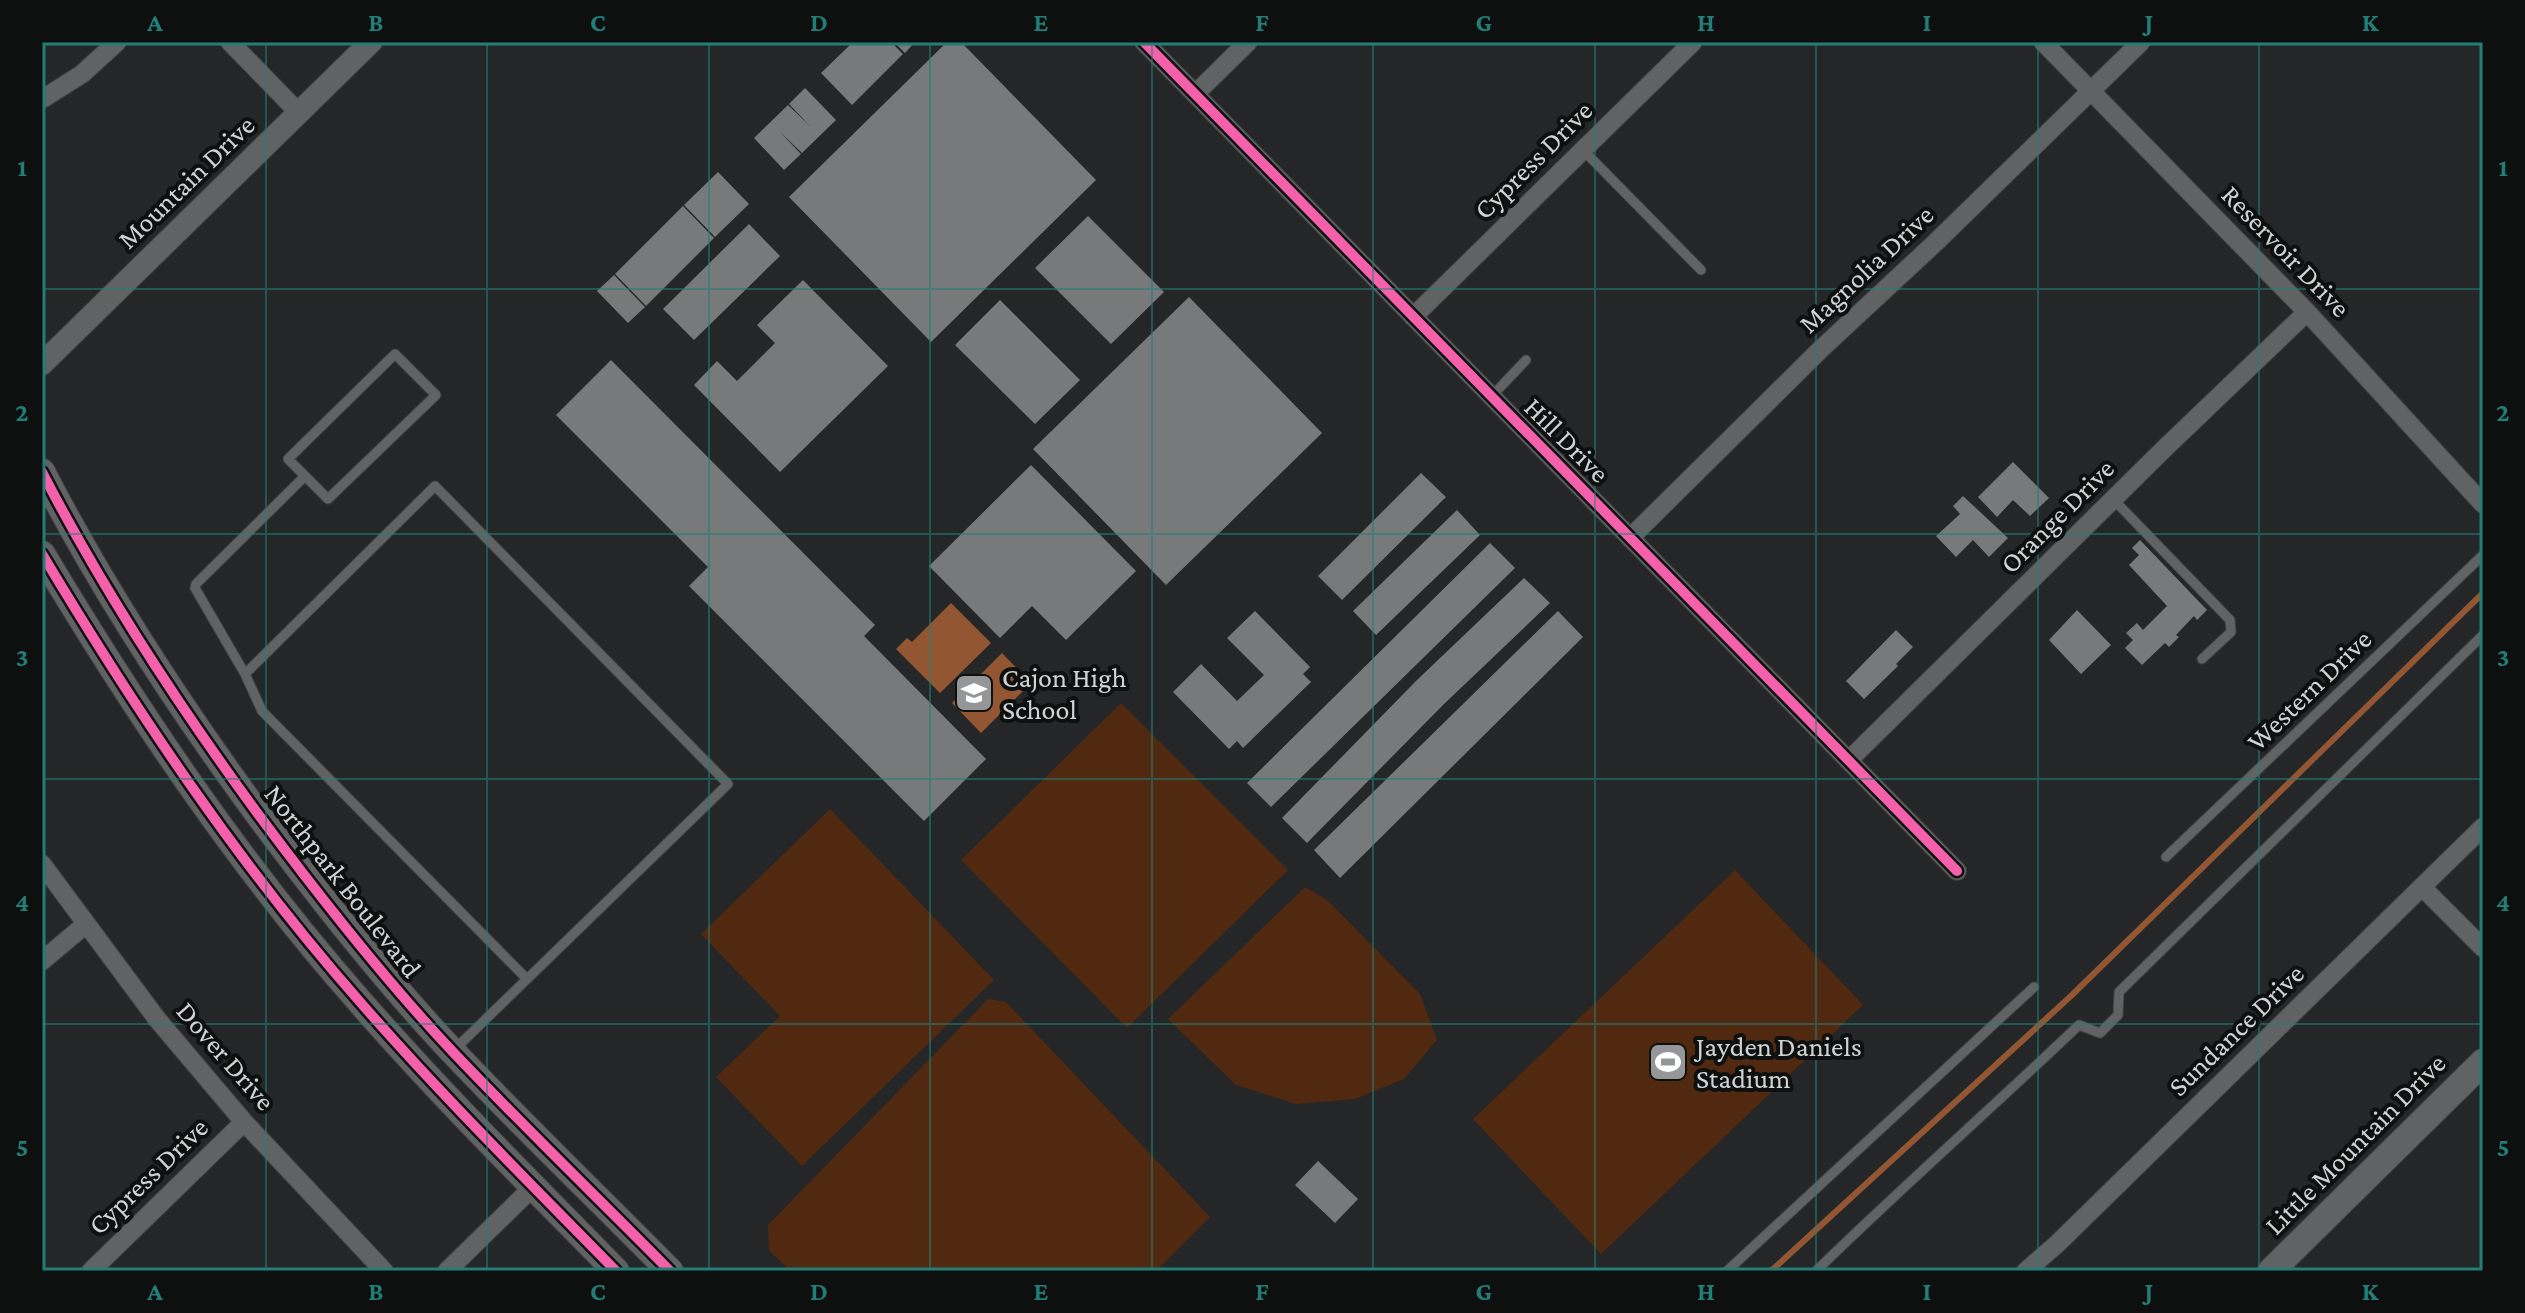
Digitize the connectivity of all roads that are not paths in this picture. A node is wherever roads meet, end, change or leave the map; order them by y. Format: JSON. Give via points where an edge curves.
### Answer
{"nodes":[{"id":1,"x":117,"y":42,"type":"edge"},
{"id":2,"x":230,"y":42,"type":"edge"},
{"id":3,"x":371,"y":42,"type":"edge"},
{"id":4,"x":1144,"y":42,"type":"edge"},
{"id":5,"x":1248,"y":42,"type":"edge"},
{"id":6,"x":1693,"y":42,"type":"edge"},
{"id":7,"x":2043,"y":42,"type":"edge"},
{"id":8,"x":2141,"y":42,"type":"edge"},
{"id":9,"x":2091,"y":91,"type":"junction"},
{"id":10,"x":1195,"y":94,"type":"junction"},
{"id":11,"x":43,"y":97,"type":"edge"},
{"id":12,"x":299,"y":113,"type":"junction"},
{"id":13,"x":1583,"y":150,"type":"junction"},
{"id":14,"x":1701,"y":270,"type":"dead end"},
{"id":15,"x":2307,"y":312,"type":"junction"},
{"id":16,"x":1413,"y":317,"type":"junction"},
{"id":17,"x":1526,"y":360,"type":"dead end"},
{"id":18,"x":42,"y":364,"type":"edge"},
{"id":19,"x":1491,"y":397,"type":"junction"},
{"id":20,"x":42,"y":472,"type":"edge"},
{"id":21,"x":305,"y":476,"type":"junction"},
{"id":22,"x":2113,"y":499,"type":"junction"},
{"id":23,"x":2483,"y":504,"type":"edge"},
{"id":24,"x":1630,"y":538,"type":"junction"},
{"id":25,"x":42,"y":554,"type":"edge"},
{"id":26,"x":2483,"y":555,"type":"edge"},
{"id":27,"x":2483,"y":635,"type":"edge"},
{"id":28,"x":2202,"y":659,"type":"dead end"},
{"id":29,"x":245,"y":674,"type":"junction"},
{"id":30,"x":1849,"y":760,"type":"junction"},
{"id":31,"x":2483,"y":827,"type":"edge"},
{"id":32,"x":2166,"y":857,"type":"dead end"},
{"id":33,"x":42,"y":864,"type":"edge"},
{"id":34,"x":1957,"y":871,"type":"dead end"},
{"id":35,"x":2422,"y":887,"type":"junction"},
{"id":36,"x":86,"y":924,"type":"junction"},
{"id":37,"x":2483,"y":948,"type":"edge"},
{"id":38,"x":42,"y":961,"type":"edge"},
{"id":39,"x":527,"y":979,"type":"junction"},
{"id":40,"x":2034,"y":987,"type":"dead end"},
{"id":41,"x":452,"y":1051,"type":"junction"},
{"id":42,"x":2483,"y":1062,"type":"edge"},
{"id":43,"x":244,"y":1122,"type":"junction"},
{"id":44,"x":533,"y":1187,"type":"junction"},
{"id":45,"x":91,"y":1271,"type":"edge"},
{"id":46,"x":384,"y":1271,"type":"edge"},
{"id":47,"x":447,"y":1271,"type":"edge"},
{"id":48,"x":616,"y":1271,"type":"edge"},
{"id":49,"x":670,"y":1271,"type":"edge"},
{"id":50,"x":1727,"y":1271,"type":"edge"},
{"id":51,"x":1816,"y":1271,"type":"edge"},
{"id":52,"x":2026,"y":1271,"type":"edge"},
{"id":53,"x":2271,"y":1271,"type":"edge"}],
"edges":[{"from":1,"to":11,"type":"street","via":[[82,74]]},
{"from":2,"to":12,"type":"street"},
{"from":3,"to":12,"type":"street","name":"Mountain Drive"},
{"from":4,"to":10,"type":"street","name":"Hill Drive"},
{"from":5,"to":10,"type":"street"},
{"from":6,"to":13,"type":"street","name":"Cypress Drive"},
{"from":7,"to":9,"type":"street","name":"Reservoir Drive"},
{"from":8,"to":9,"type":"street","name":"Magnolia Drive"},
{"from":9,"to":15,"type":"street","name":"Reservoir Drive"},
{"from":9,"to":24,"type":"street","name":"Magnolia Drive"},
{"from":10,"to":16,"type":"street","name":"Hill Drive"},
{"from":12,"to":18,"type":"street","name":"Mountain Drive"},
{"from":13,"to":14,"type":"lane"},
{"from":13,"to":16,"type":"street","name":"Cypress Drive"},
{"from":15,"to":22,"type":"street","name":"Orange Drive"},
{"from":15,"to":23,"type":"street","name":"Reservoir Drive"},
{"from":16,"to":19,"type":"street","name":"Hill Drive"},
{"from":17,"to":19,"type":"lane"},
{"from":19,"to":24,"type":"street","name":"Hill Drive"},
{"from":20,"to":41,"type":"main road","name":"Northpark Boulevard","via":[[132,630],[196,729],[308,882]]},
{"from":21,"to":21,"type":"lane","via":[[328,499],[436,395],[395,354],[288,459]]},
{"from":21,"to":29,"type":"lane","via":[[196,584]]},
{"from":22,"to":28,"type":"lane","via":[[2230,620],[2231,632]]},
{"from":22,"to":30,"type":"street","name":"Orange Drive"},
{"from":24,"to":30,"type":"street","name":"Hill Drive"},
{"from":25,"to":44,"type":"main road","via":[[189,784],[286,913],[361,1003]]},
{"from":26,"to":32,"type":"lane","name":"Western Drive"},
{"from":27,"to":51,"type":"lane","via":[[2119,992],[2118,1015],[2100,1033],[2079,1025]]},
{"from":29,"to":39,"type":"lane","via":[[262,711]]},
{"from":29,"to":39,"type":"lane","via":[[435,486],[728,784]]},
{"from":30,"to":34,"type":"street","name":"Hill Drive"},
{"from":31,"to":35,"type":"street","name":"Sundance Drive"},
{"from":33,"to":36,"type":"street","name":"Dover Drive"},
{"from":35,"to":37,"type":"street"},
{"from":35,"to":52,"type":"street","name":"Sundance Drive"},
{"from":36,"to":38,"type":"street"},
{"from":36,"to":43,"type":"street","name":"Dover Drive"},
{"from":39,"to":41,"type":"lane"},
{"from":40,"to":50,"type":"lane"},
{"from":41,"to":49,"type":"main road","name":"Northpark Boulevard"},
{"from":42,"to":53,"type":"main road","name":"Little Mountain Drive"},
{"from":43,"to":45,"type":"street","name":"Cypress Drive"},
{"from":43,"to":46,"type":"street","name":"Dover Drive"},
{"from":44,"to":47,"type":"street"},
{"from":44,"to":48,"type":"main road"}]}
